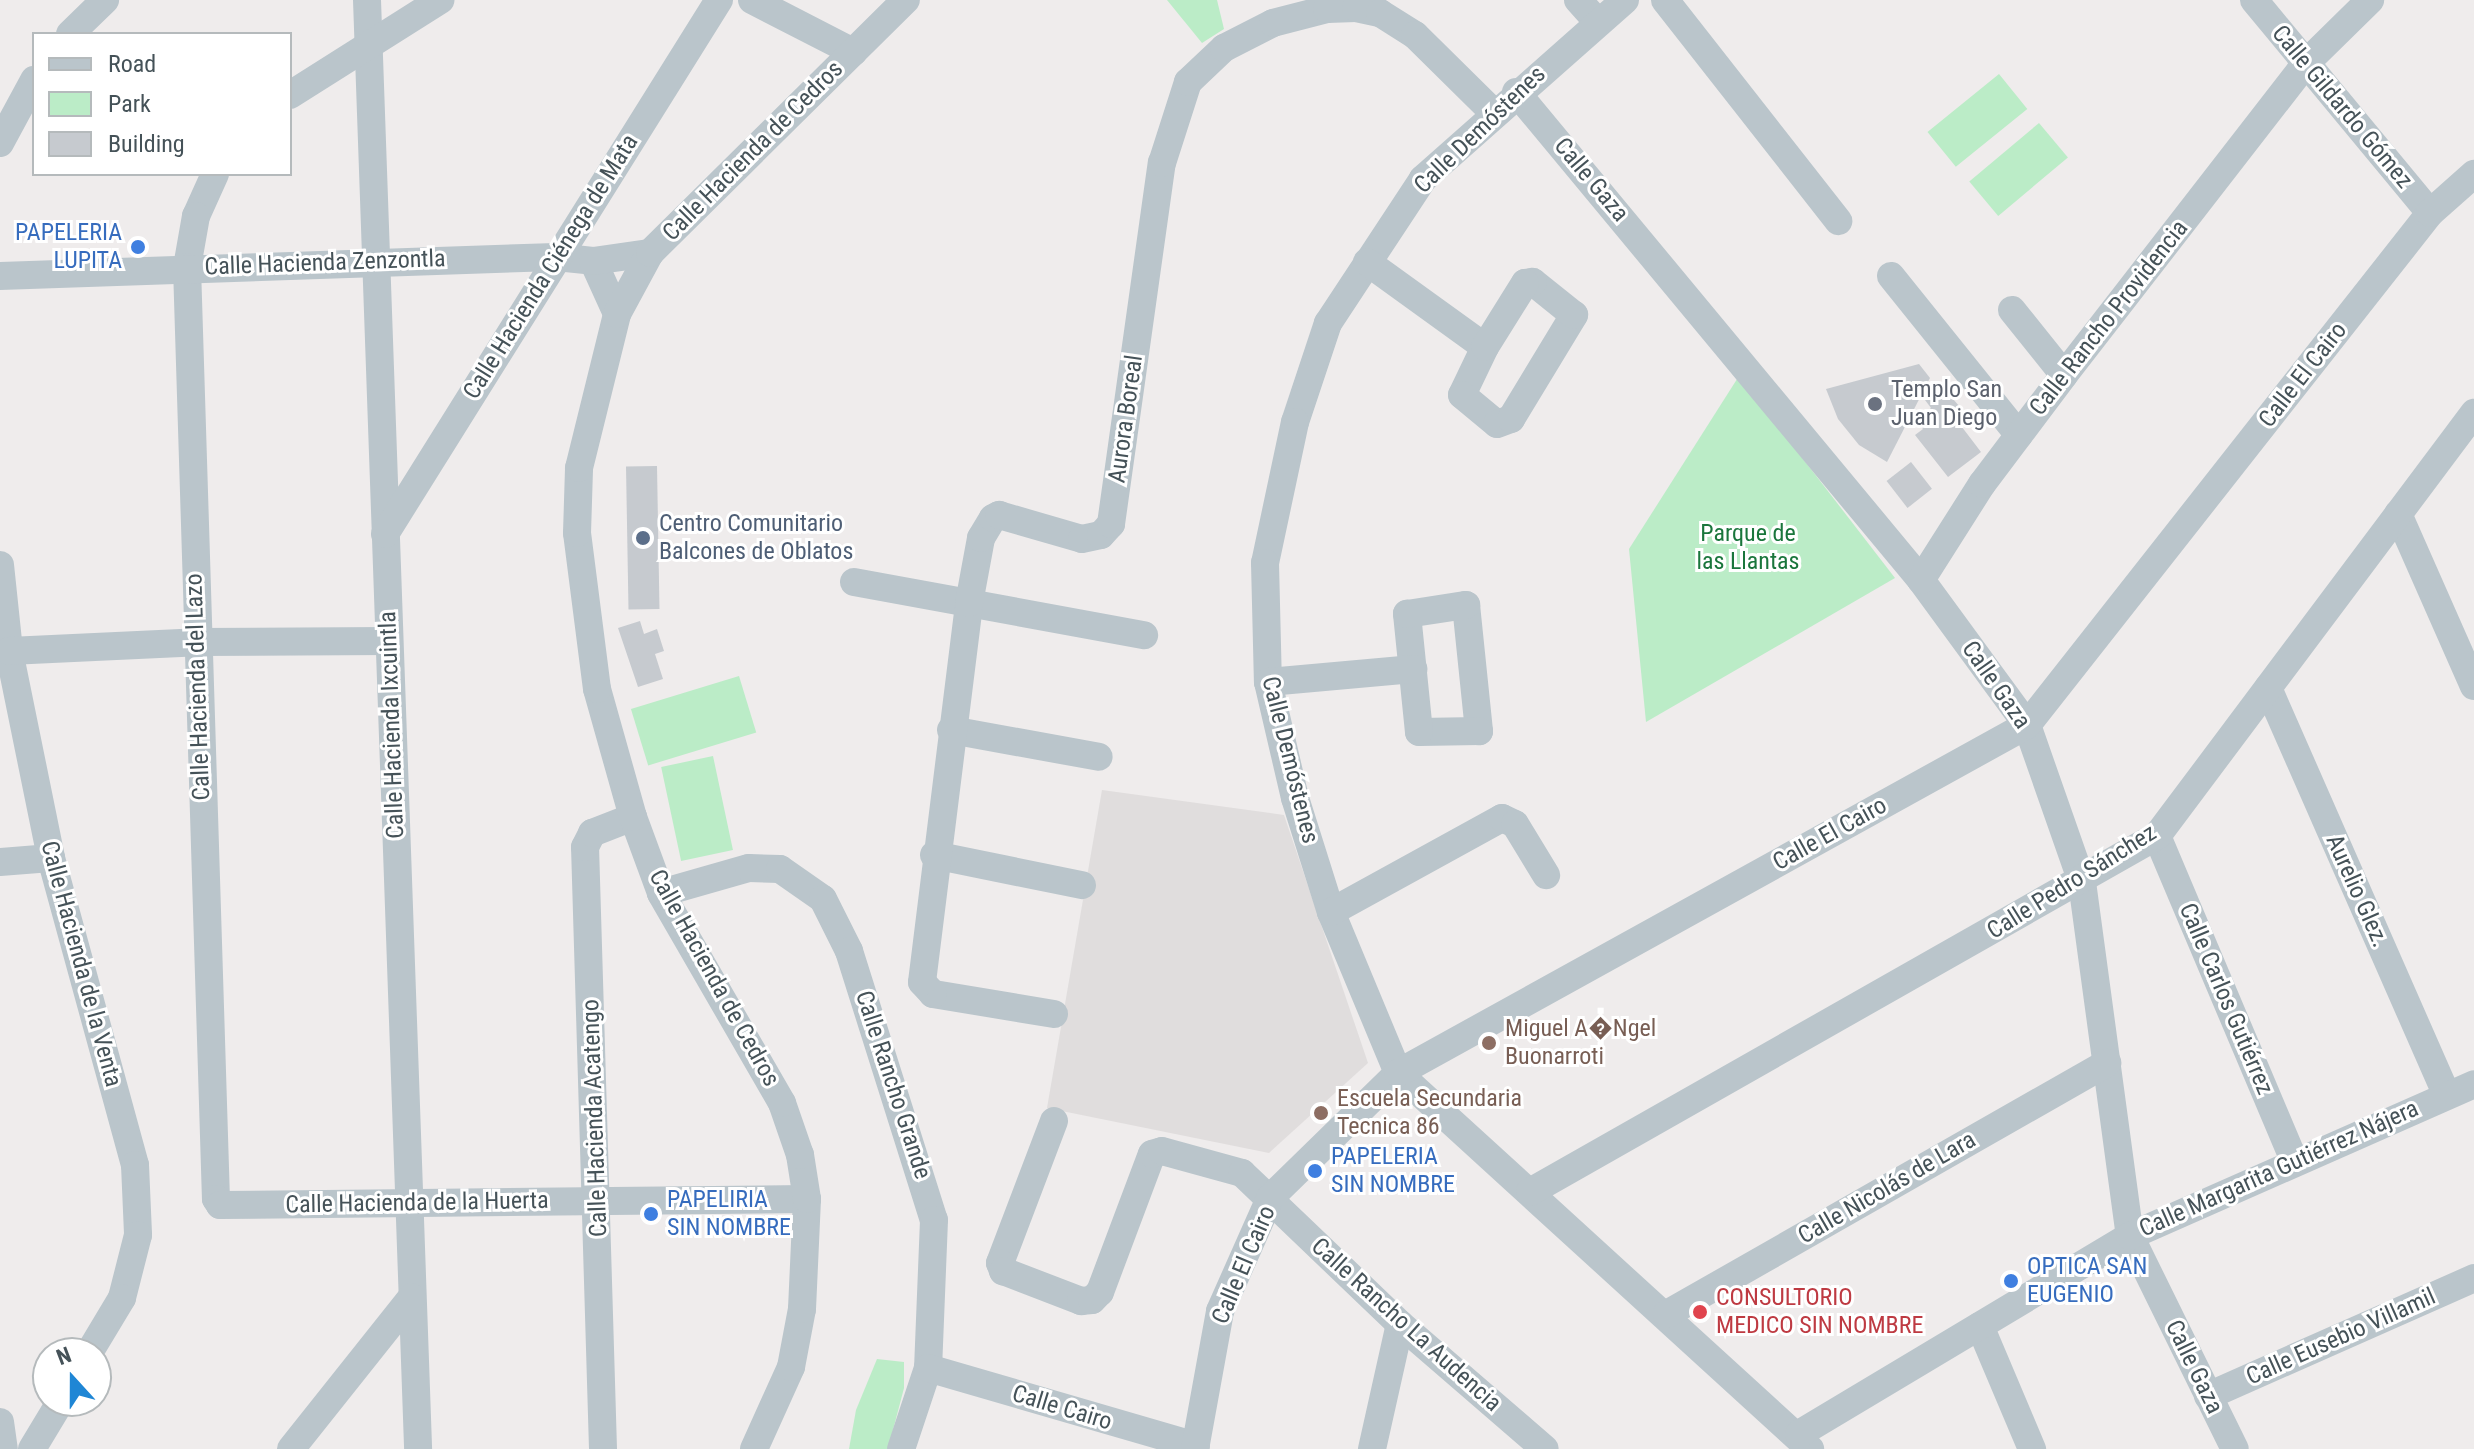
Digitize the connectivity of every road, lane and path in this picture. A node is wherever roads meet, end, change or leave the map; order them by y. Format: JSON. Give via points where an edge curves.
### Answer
{"nodes":[{"id":1,"x":105,"y":0,"type":"edge"},
{"id":2,"x":367,"y":0,"type":"edge"},
{"id":3,"x":440,"y":0,"type":"edge"},
{"id":4,"x":719,"y":0,"type":"edge"},
{"id":5,"x":752,"y":0,"type":"edge"},
{"id":6,"x":906,"y":0,"type":"edge"},
{"id":7,"x":1578,"y":0,"type":"edge"},
{"id":8,"x":1625,"y":0,"type":"edge"},
{"id":9,"x":1665,"y":0,"type":"edge"},
{"id":10,"x":2254,"y":0,"type":"edge"},
{"id":11,"x":2370,"y":0,"type":"edge"},
{"id":12,"x":1597,"y":21,"type":"junction"},
{"id":13,"x":72,"y":32,"type":"edge"},
{"id":14,"x":368,"y":41,"type":"junction"},
{"id":15,"x":853,"y":52,"type":"junction"},
{"id":16,"x":2306,"y":63,"type":"junction"},
{"id":17,"x":32,"y":84,"type":"edge"},
{"id":18,"x":1516,"y":92,"type":"junction"},
{"id":19,"x":292,"y":94,"type":"edge"},
{"id":20,"x":1494,"y":113,"type":"junction"},
{"id":21,"x":0,"y":143,"type":"edge"},
{"id":22,"x":2474,"y":174,"type":"edge"},
{"id":23,"x":214,"y":176,"type":"edge"},
{"id":24,"x":2430,"y":213,"type":"junction"},
{"id":25,"x":1838,"y":221,"type":"dead end"},
{"id":26,"x":650,"y":253,"type":"junction"},
{"id":27,"x":556,"y":257,"type":"junction"},
{"id":28,"x":593,"y":261,"type":"junction"},
{"id":29,"x":376,"y":262,"type":"junction"},
{"id":30,"x":1367,"y":262,"type":"junction"},
{"id":31,"x":187,"y":267,"type":"junction"},
{"id":32,"x":0,"y":276,"type":"edge"},
{"id":33,"x":1891,"y":276,"type":"dead end"},
{"id":34,"x":2012,"y":310,"type":"dead end"},
{"id":35,"x":617,"y":314,"type":"junction"},
{"id":36,"x":1485,"y":347,"type":"junction"},
{"id":37,"x":2064,"y":375,"type":"junction"},
{"id":38,"x":2474,"y":413,"type":"edge"},
{"id":39,"x":2019,"y":435,"type":"junction"},
{"id":40,"x":2398,"y":514,"type":"junction"},
{"id":41,"x":385,"y":534,"type":"junction"},
{"id":42,"x":0,"y":565,"type":"edge"},
{"id":43,"x":1921,"y":580,"type":"junction"},
{"id":44,"x":854,"y":582,"type":"dead end"},
{"id":45,"x":969,"y":603,"type":"junction"},
{"id":46,"x":1144,"y":635,"type":"dead end"},
{"id":47,"x":389,"y":641,"type":"junction"},
{"id":48,"x":197,"y":642,"type":"junction"},
{"id":49,"x":9,"y":651,"type":"junction"},
{"id":50,"x":1413,"y":669,"type":"junction"},
{"id":51,"x":1268,"y":682,"type":"junction"},
{"id":52,"x":2474,"y":686,"type":"edge"},
{"id":53,"x":2268,"y":688,"type":"junction"},
{"id":54,"x":2027,"y":725,"type":"junction"},
{"id":55,"x":951,"y":730,"type":"junction"},
{"id":56,"x":1099,"y":757,"type":"dead end"},
{"id":57,"x":633,"y":817,"type":"junction"},
{"id":58,"x":2157,"y":836,"type":"junction"},
{"id":59,"x":934,"y":855,"type":"junction"},
{"id":60,"x":51,"y":858,"type":"junction"},
{"id":61,"x":0,"y":862,"type":"edge"},
{"id":62,"x":1546,"y":875,"type":"dead end"},
{"id":63,"x":2082,"y":882,"type":"junction"},
{"id":64,"x":1082,"y":885,"type":"dead end"},
{"id":65,"x":661,"y":893,"type":"junction"},
{"id":66,"x":1331,"y":912,"type":"junction"},
{"id":67,"x":1054,"y":1014,"type":"dead end"},
{"id":68,"x":2107,"y":1063,"type":"junction"},
{"id":69,"x":1398,"y":1073,"type":"junction"},
{"id":70,"x":2474,"y":1084,"type":"edge"},
{"id":71,"x":2446,"y":1094,"type":"junction"},
{"id":72,"x":1054,"y":1121,"type":"dead end"},
{"id":73,"x":2295,"y":1162,"type":"junction"},
{"id":74,"x":1530,"y":1192,"type":"junction"},
{"id":75,"x":1270,"y":1198,"type":"junction"},
{"id":76,"x":807,"y":1199,"type":"junction"},
{"id":77,"x":599,"y":1201,"type":"junction"},
{"id":78,"x":409,"y":1203,"type":"junction"},
{"id":79,"x":220,"y":1205,"type":"joint"},
{"id":80,"x":2130,"y":1236,"type":"junction"},
{"id":81,"x":2474,"y":1278,"type":"edge"},
{"id":82,"x":412,"y":1297,"type":"junction"},
{"id":83,"x":1667,"y":1314,"type":"junction"},
{"id":84,"x":1400,"y":1324,"type":"junction"},
{"id":85,"x":1980,"y":1326,"type":"junction"},
{"id":86,"x":99,"y":1337,"type":"edge"},
{"id":87,"x":928,"y":1368,"type":"junction"},
{"id":88,"x":2208,"y":1396,"type":"junction"},
{"id":89,"x":51,"y":1417,"type":"edge"},
{"id":90,"x":0,"y":1422,"type":"edge"},
{"id":91,"x":1805,"y":1441,"type":"edge"},
{"id":92,"x":1195,"y":1448,"type":"edge"},
{"id":93,"x":4,"y":1449,"type":"edge"},
{"id":94,"x":32,"y":1449,"type":"edge"},
{"id":95,"x":291,"y":1449,"type":"edge"},
{"id":96,"x":418,"y":1449,"type":"edge"},
{"id":97,"x":603,"y":1449,"type":"edge"},
{"id":98,"x":754,"y":1449,"type":"edge"},
{"id":99,"x":901,"y":1449,"type":"edge"},
{"id":100,"x":1372,"y":1449,"type":"edge"},
{"id":101,"x":1545,"y":1449,"type":"edge"},
{"id":102,"x":2032,"y":1449,"type":"edge"},
{"id":103,"x":2235,"y":1449,"type":"edge"}],
"edges":[{"from":1,"to":13,"type":"street"},
{"from":2,"to":14,"type":"street","name":"Calle Hacienda Ixcuintla"},
{"from":3,"to":14,"type":"street"},
{"from":4,"to":27,"type":"street","name":"Calle Hacienda Ciénega de Mata"},
{"from":5,"to":15,"type":"street"},
{"from":6,"to":15,"type":"street","name":"Calle Hacienda de Cedros"},
{"from":7,"to":12,"type":"street"},
{"from":8,"to":12,"type":"street","name":"Calle Demóstenes"},
{"from":9,"to":25,"type":"street"},
{"from":10,"to":16,"type":"street","name":"Calle Gildardo Gómez"},
{"from":11,"to":16,"type":"street","name":"Calle Rancho Providencia"},
{"from":12,"to":18,"type":"street","name":"Calle Demóstenes"},
{"from":14,"to":19,"type":"street"},
{"from":14,"to":29,"type":"street","name":"Calle Hacienda Ixcuintla"},
{"from":15,"to":26,"type":"street","name":"Calle Hacienda de Cedros"},
{"from":16,"to":24,"type":"street","name":"Calle Gildardo Gómez"},
{"from":16,"to":37,"type":"street","name":"Calle Rancho Providencia"},
{"from":17,"to":21,"type":"street"},
{"from":18,"to":20,"type":"street","name":"Calle Demóstenes"},
{"from":18,"to":43,"type":"street","name":"Calle Gaza"},
{"from":20,"to":30,"type":"street","name":"Calle Demóstenes","via":[[1423,179]]},
{"from":20,"to":45,"type":"street","name":"Aurora Boreal","via":[[1415,35],[1368,10],[1327,9],[1273,23],[1224,48],[1198,70],[1181,99],[1165,147],[1111,524],[1101,535],[1082,539],[999,515],[993,518],[981,538]]},
{"from":22,"to":24,"type":"street","name":"Calle El Cairo"},
{"from":23,"to":31,"type":"street","name":"Calle Hacienda del Lazo","via":[[196,216]]},
{"from":24,"to":54,"type":"street","name":"Calle El Cairo"},
{"from":26,"to":28,"type":"street","name":"Calle Hacienda Zenzontla"},
{"from":26,"to":35,"type":"street","name":"Calle Hacienda de Cedros"},
{"from":27,"to":28,"type":"street","name":"Calle Hacienda Zenzontla"},
{"from":27,"to":29,"type":"street","name":"Calle Hacienda Zenzontla"},
{"from":27,"to":41,"type":"street","name":"Calle Hacienda Ciénega de Mata"},
{"from":28,"to":35,"type":"street"},
{"from":29,"to":31,"type":"street","name":"Calle Hacienda Zenzontla"},
{"from":29,"to":41,"type":"street","name":"Calle Hacienda Ixcuintla"},
{"from":30,"to":36,"type":"street"},
{"from":30,"to":51,"type":"street","name":"Calle Demóstenes","via":[[1316,349],[1295,422],[1265,563]]},
{"from":31,"to":32,"type":"street","name":"Calle Hacienda Zenzontla"},
{"from":31,"to":48,"type":"street","name":"Calle Hacienda del Lazo"},
{"from":33,"to":39,"type":"street"},
{"from":34,"to":37,"type":"street"},
{"from":35,"to":57,"type":"street","name":"Calle Hacienda de Cedros","via":[[579,468],[577,523],[597,689]]},
{"from":36,"to":36,"type":"street","via":[[1462,395],[1500,424],[1511,419],[1574,315],[1533,282],[1525,283]]},
{"from":37,"to":39,"type":"street","name":"Calle Rancho Providencia"},
{"from":38,"to":40,"type":"street","name":"Calle Pedro Sánchez"},
{"from":39,"to":43,"type":"street","name":"Calle Rancho Providencia"},
{"from":40,"to":52,"type":"street"},
{"from":40,"to":53,"type":"street","name":"Calle Pedro Sánchez"},
{"from":41,"to":47,"type":"street","name":"Calle Hacienda Ixcuintla"},
{"from":42,"to":49,"type":"street","name":"Calle Hacienda de la Venta"},
{"from":43,"to":54,"type":"street","name":"Calle Gaza"},
{"from":44,"to":45,"type":"street"},
{"from":45,"to":46,"type":"street"},
{"from":45,"to":55,"type":"street","name":"Aurora Boreal"},
{"from":47,"to":48,"type":"street"},
{"from":47,"to":78,"type":"street","name":"Calle Hacienda Ixcuintla"},
{"from":48,"to":49,"type":"street"},
{"from":48,"to":79,"type":"street","name":"Calle Hacienda del Lazo","via":[[214,1190]]},
{"from":49,"to":60,"type":"street","name":"Calle Hacienda de la Venta"},
{"from":50,"to":50,"type":"street","via":[[1407,614],[1466,605],[1479,731],[1419,732]]},
{"from":50,"to":51,"type":"street"},
{"from":51,"to":66,"type":"street","name":"Calle Demóstenes","via":[[1295,798]]},
{"from":53,"to":58,"type":"street","name":"Calle Pedro Sánchez"},
{"from":53,"to":71,"type":"street","name":"Aurelio Glez."},
{"from":54,"to":63,"type":"street","name":"Calle Gaza"},
{"from":54,"to":69,"type":"street","name":"Calle El Cairo"},
{"from":55,"to":56,"type":"street"},
{"from":55,"to":59,"type":"street","name":"Aurora Boreal"},
{"from":57,"to":65,"type":"street","name":"Calle Hacienda de Cedros"},
{"from":57,"to":77,"type":"street","name":"Calle Hacienda Acatengo","via":[[596,831],[585,847]]},
{"from":58,"to":63,"type":"street","name":"Calle Pedro Sánchez"},
{"from":58,"to":73,"type":"street","name":"Calle Carlos Gutiérrez"},
{"from":59,"to":64,"type":"street"},
{"from":59,"to":67,"type":"street","name":"Aurora Boreal","via":[[923,987],[933,994]]},
{"from":60,"to":61,"type":"street"},
{"from":60,"to":86,"type":"street","name":"Calle Hacienda de la Venta","via":[[135,1165],[135,1248],[122,1298]]},
{"from":62,"to":66,"type":"street","via":[[1506,818]]},
{"from":63,"to":68,"type":"street","name":"Calle Gaza"},
{"from":63,"to":74,"type":"street","name":"Calle Pedro Sánchez"},
{"from":65,"to":76,"type":"street","name":"Calle Hacienda de Cedros","via":[[782,1103],[797,1141]]},
{"from":65,"to":87,"type":"street","name":"Calle Rancho Grande","via":[[749,868],[780,869],[823,899],[849,951],[928,1189],[936,1244]]},
{"from":66,"to":69,"type":"street","name":"Calle Demóstenes"},
{"from":68,"to":80,"type":"street","name":"Calle Gaza"},
{"from":68,"to":83,"type":"street","name":"Calle Nicolás de Lara"},
{"from":69,"to":74,"type":"street","name":"Calle Demóstenes"},
{"from":69,"to":75,"type":"street","name":"Calle El Cairo"},
{"from":70,"to":71,"type":"street","name":"Calle Margarita Gutiérrez Nájera"},
{"from":71,"to":73,"type":"street","name":"Calle Margarita Gutiérrez Nájera"},
{"from":72,"to":75,"type":"street","name":"Calle Rancho La Audencia","via":[[1001,1268],[1081,1301],[1100,1292],[1152,1154],[1162,1151],[1242,1173]]},
{"from":73,"to":80,"type":"street","name":"Calle Margarita Gutiérrez Nájera"},
{"from":74,"to":83,"type":"street","name":"Calle Demóstenes"},
{"from":75,"to":84,"type":"street","name":"Calle Rancho La Audencia"},
{"from":75,"to":92,"type":"street","name":"Calle El Cairo","via":[[1220,1311]]},
{"from":76,"to":77,"type":"street","name":"Calle Hacienda de la Huerta"},
{"from":76,"to":98,"type":"street","name":"Calle Hacienda de Cedros","via":[[802,1309],[791,1367]]},
{"from":77,"to":78,"type":"street","name":"Calle Hacienda de la Huerta"},
{"from":77,"to":97,"type":"street","name":"Calle Hacienda Acatengo"},
{"from":78,"to":79,"type":"street","name":"Calle Hacienda de la Huerta"},
{"from":78,"to":82,"type":"street","name":"Calle Hacienda Ixcuintla"},
{"from":80,"to":85,"type":"street","name":"Calle Margarita Gutiérrez Nájera"},
{"from":80,"to":88,"type":"street","name":"Calle Gaza"},
{"from":81,"to":88,"type":"street","name":"Calle Eusebio Villamil"},
{"from":82,"to":95,"type":"street"},
{"from":82,"to":96,"type":"street","name":"Calle Hacienda Ixcuintla"},
{"from":83,"to":91,"type":"street","name":"Calle Demóstenes"},
{"from":84,"to":100,"type":"street"},
{"from":84,"to":101,"type":"street","name":"Calle Rancho La Audencia"},
{"from":85,"to":91,"type":"street","name":"Calle Margarita Gutiérrez Nájera"},
{"from":85,"to":102,"type":"street"},
{"from":87,"to":92,"type":"street","name":"Calle Cairo"},
{"from":87,"to":99,"type":"street","name":"Calle Rancho Grande"},
{"from":88,"to":103,"type":"street","name":"Calle Gaza"},
{"from":89,"to":94,"type":"street"},
{"from":90,"to":93,"type":"street"}]}
